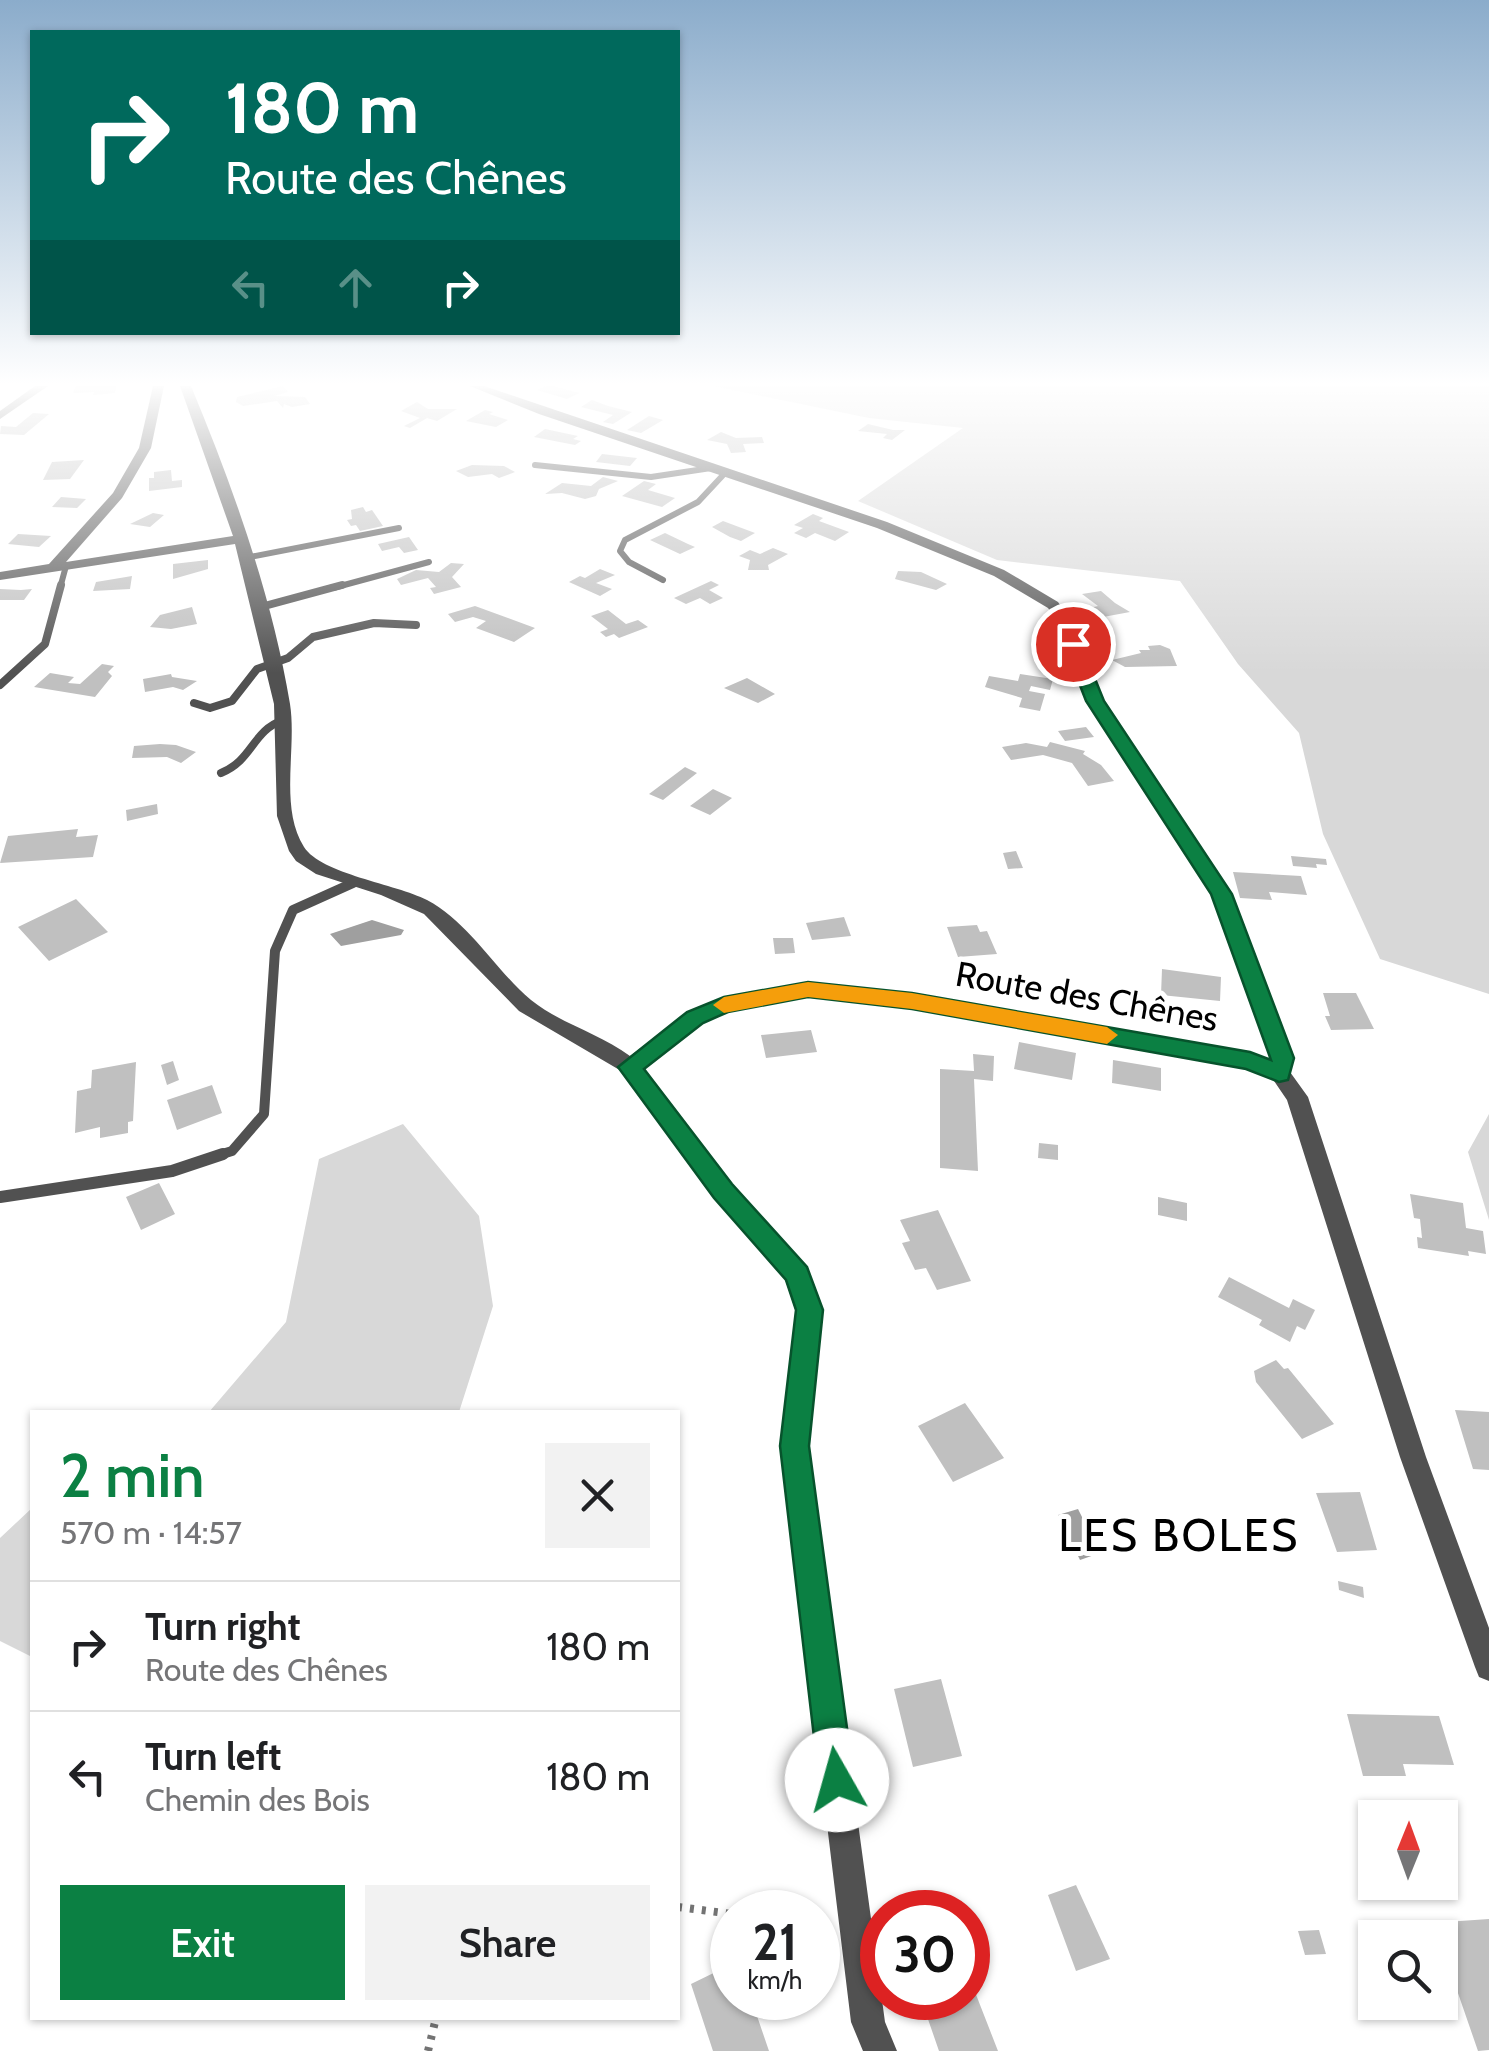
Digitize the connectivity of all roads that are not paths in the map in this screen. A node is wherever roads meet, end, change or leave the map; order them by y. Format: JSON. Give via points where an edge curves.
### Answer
{"nodes":[{"id":1,"x":126,"y":482,"type":"edge"},
{"id":2,"x":219,"y":482,"type":"edge"},
{"id":3,"x":716,"y":482,"type":"edge"},
{"id":4,"x":754,"y":482,"type":"edge"},
{"id":5,"x":399,"y":528,"type":"dead end"},
{"id":6,"x":239,"y":539,"type":"junction"},
{"id":7,"x":244,"y":558,"type":"junction"},
{"id":8,"x":430,"y":562,"type":"dead end"},
{"id":9,"x":59,"y":567,"type":"junction"},
{"id":10,"x":0,"y":576,"type":"edge"},
{"id":11,"x":663,"y":580,"type":"dead end"},
{"id":12,"x":257,"y":608,"type":"junction"},
{"id":13,"x":416,"y":624,"type":"dead end"},
{"id":14,"x":273,"y":665,"type":"junction"},
{"id":15,"x":0,"y":685,"type":"edge"},
{"id":16,"x":194,"y":703,"type":"dead end"},
{"id":17,"x":284,"y":720,"type":"junction"},
{"id":18,"x":222,"y":773,"type":"dead end"},
{"id":19,"x":353,"y":882,"type":"junction"},
{"id":20,"x":630,"y":1067,"type":"junction"},
{"id":21,"x":1279,"y":1074,"type":"junction"},
{"id":22,"x":0,"y":1197,"type":"edge"},
{"id":23,"x":1489,"y":1666,"type":"edge"},
{"id":24,"x":880,"y":2051,"type":"edge"}],
"edges":[{"from":1,"to":9,"type":"street"},
{"from":2,"to":6,"type":"street"},
{"from":3,"to":11,"type":"lane","via":[[698,502],[625,540],[620,551],[629,562]]},
{"from":4,"to":21,"type":"street","via":[[999,573],[1053,606],[1066,622],[1095,701],[1221,894],[1283,1058]]},
{"from":5,"to":7,"type":"lane"},
{"from":6,"to":7,"type":"street"},
{"from":6,"to":9,"type":"street"},
{"from":7,"to":12,"type":"street"},
{"from":8,"to":12,"type":"lane"},
{"from":9,"to":10,"type":"street"},
{"from":9,"to":15,"type":"lane","via":[[44,644]]},
{"from":12,"to":14,"type":"street"},
{"from":13,"to":14,"type":"lane","via":[[374,623],[313,637]]},
{"from":14,"to":16,"type":"lane","via":[[257,669],[232,701],[210,708]]},
{"from":14,"to":17,"type":"street"},
{"from":17,"to":18,"type":"lane","via":[[267,724],[254,753]]},
{"from":17,"to":19,"type":"street","via":[[294,846],[311,863]]},
{"from":19,"to":20,"type":"street","via":[[433,912],[527,1007]]},
{"from":19,"to":22,"type":"lane","via":[[293,910],[274,951],[264,1114],[232,1151],[172,1171]]},
{"from":20,"to":21,"type":"street","name":"Route des Chênes","via":[[709,1011],[808,990],[912,1001],[1250,1061]]},
{"from":20,"to":24,"type":"street","via":[[723,1191],[798,1274],[810,1310],[794,1446],[868,2022]]},
{"from":21,"to":23,"type":"street","via":[[1298,1096],[1413,1456]]}]}
